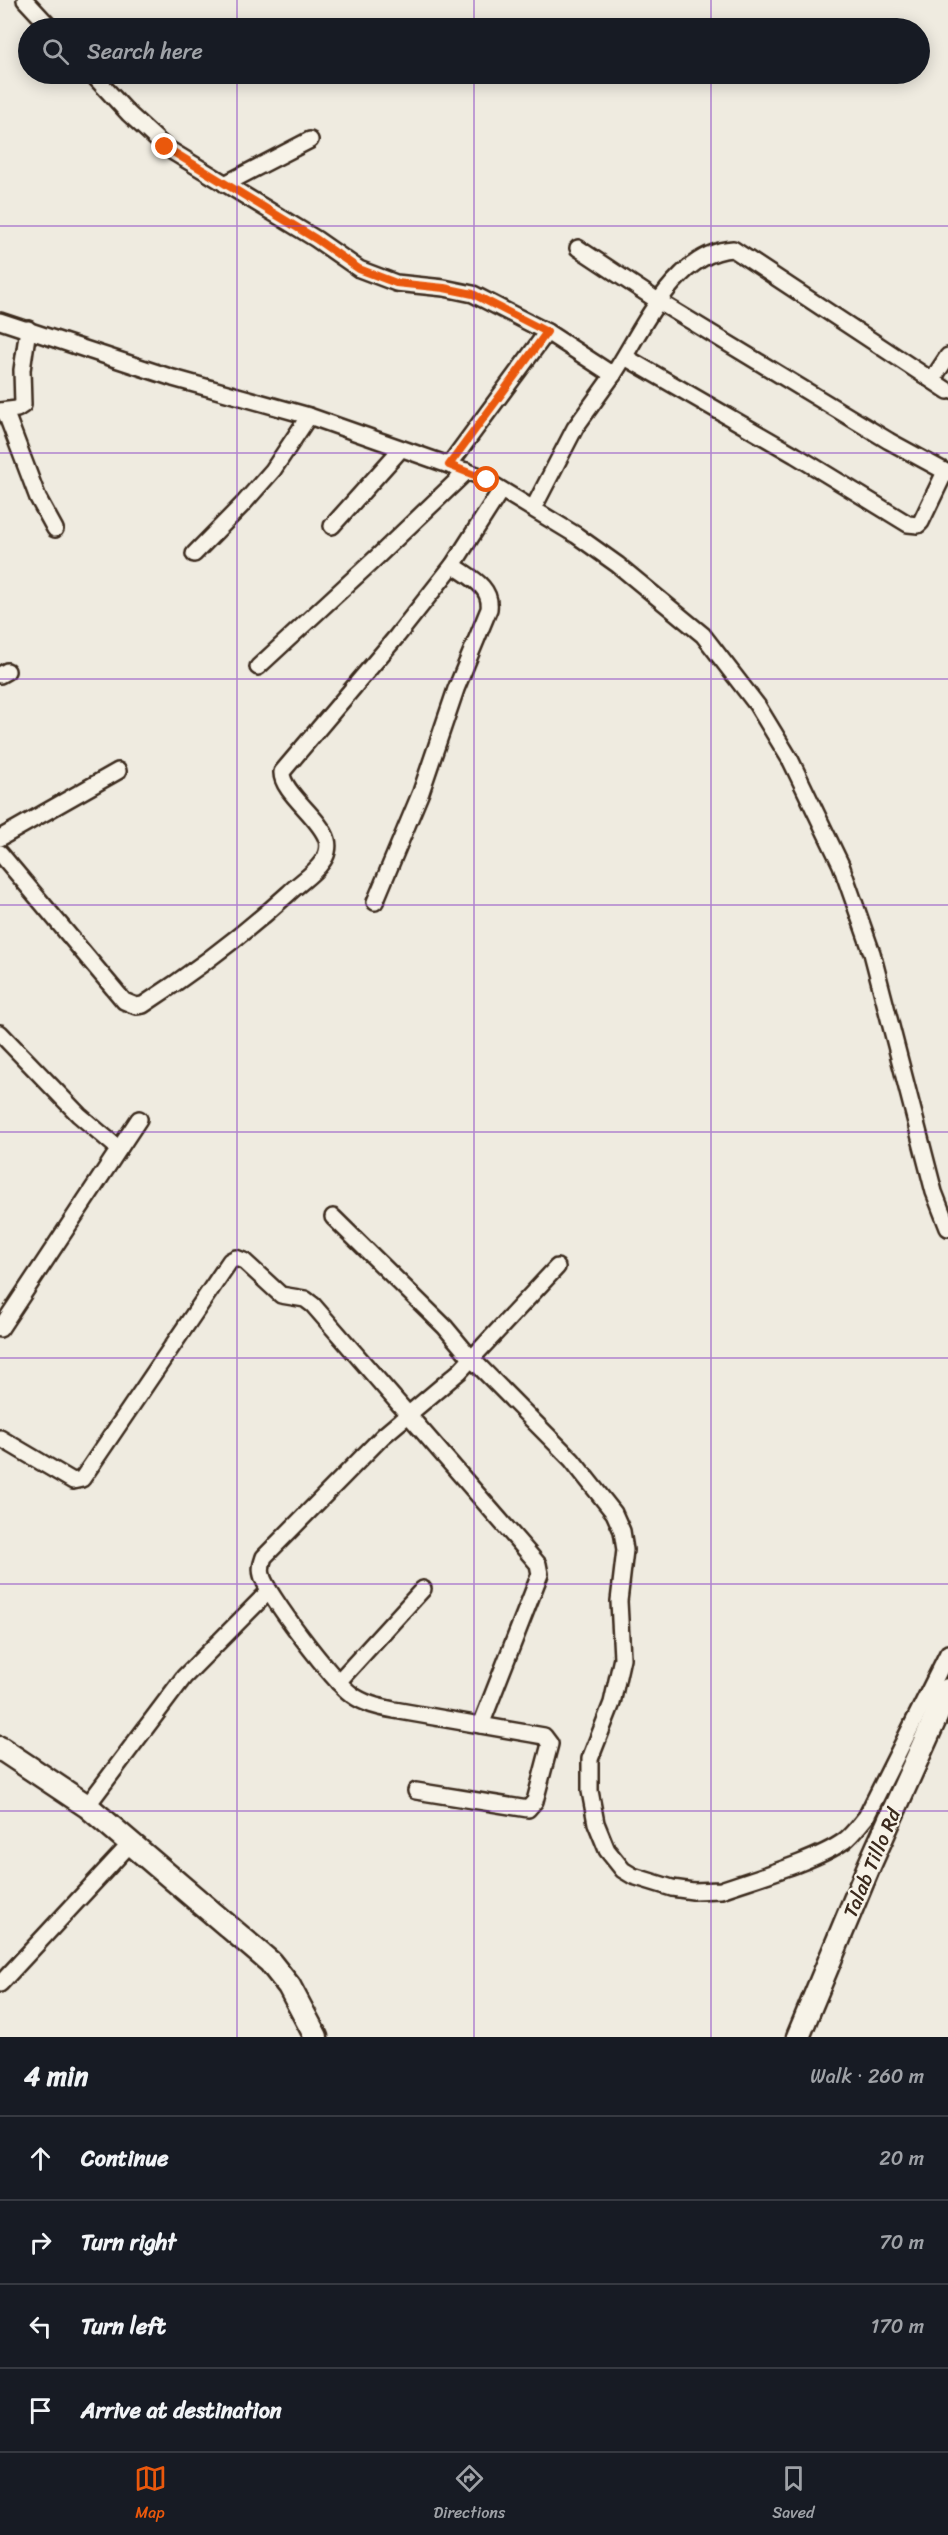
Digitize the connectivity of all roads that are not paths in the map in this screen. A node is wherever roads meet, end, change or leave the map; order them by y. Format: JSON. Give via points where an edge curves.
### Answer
{"nodes":[{"id":1,"x":26,"y":0,"type":"edge"},
{"id":2,"x":42,"y":18,"type":"edge"},
{"id":3,"x":101,"y":84,"type":"edge"},
{"id":4,"x":310,"y":140,"type":"dead end"},
{"id":5,"x":225,"y":184,"type":"junction"},
{"id":6,"x":578,"y":248,"type":"dead end"},
{"id":7,"x":658,"y":301,"type":"junction"},
{"id":8,"x":0,"y":321,"type":"edge"},
{"id":9,"x":28,"y":329,"type":"junction"},
{"id":10,"x":547,"y":332,"type":"junction"},
{"id":11,"x":948,"y":356,"type":"edge"},
{"id":12,"x":625,"y":357,"type":"junction"},
{"id":13,"x":613,"y":375,"type":"junction"},
{"id":14,"x":932,"y":380,"type":"junction"},
{"id":15,"x":948,"y":391,"type":"edge"},
{"id":16,"x":3,"y":411,"type":"edge"},
{"id":17,"x":309,"y":416,"type":"junction"},
{"id":18,"x":401,"y":449,"type":"junction"},
{"id":19,"x":449,"y":465,"type":"junction"},
{"id":20,"x":466,"y":471,"type":"junction"},
{"id":21,"x":946,"y":472,"type":"edge"},
{"id":22,"x":501,"y":490,"type":"junction"},
{"id":23,"x":534,"y":507,"type":"junction"},
{"id":24,"x":332,"y":526,"type":"dead end"},
{"id":25,"x":54,"y":529,"type":"dead end"},
{"id":26,"x":194,"y":554,"type":"dead end"},
{"id":27,"x":453,"y":565,"type":"junction"},
{"id":28,"x":258,"y":667,"type":"dead end"},
{"id":29,"x":118,"y":771,"type":"dead end"},
{"id":30,"x":0,"y":838,"type":"edge"},
{"id":31,"x":0,"y":853,"type":"edge"},
{"id":32,"x":375,"y":902,"type":"dead end"},
{"id":33,"x":0,"y":1033,"type":"edge"},
{"id":34,"x":139,"y":1119,"type":"dead end"},
{"id":35,"x":119,"y":1149,"type":"junction"},
{"id":36,"x":333,"y":1217,"type":"dead end"},
{"id":37,"x":948,"y":1228,"type":"edge"},
{"id":38,"x":557,"y":1267,"type":"dead end"},
{"id":39,"x":0,"y":1329,"type":"edge"},
{"id":40,"x":470,"y":1357,"type":"junction"},
{"id":41,"x":408,"y":1415,"type":"junction"},
{"id":42,"x":0,"y":1438,"type":"edge"},
{"id":43,"x":423,"y":1589,"type":"dead end"},
{"id":44,"x":269,"y":1591,"type":"junction"},
{"id":45,"x":948,"y":1653,"type":"edge"},
{"id":46,"x":338,"y":1682,"type":"junction"},
{"id":47,"x":948,"y":1690,"type":"edge"},
{"id":48,"x":481,"y":1725,"type":"junction"},
{"id":49,"x":0,"y":1748,"type":"edge"},
{"id":50,"x":416,"y":1791,"type":"dead end"},
{"id":51,"x":87,"y":1806,"type":"junction"},
{"id":52,"x":131,"y":1843,"type":"junction"},
{"id":53,"x":0,"y":1984,"type":"edge"},
{"id":54,"x":316,"y":2037,"type":"edge"},
{"id":55,"x":798,"y":2037,"type":"edge"}],
"edges":[{"from":1,"to":2,"type":"street"},
{"from":3,"to":5,"type":"street","via":[[165,147]]},
{"from":4,"to":5,"type":"street"},
{"from":5,"to":10,"type":"street","via":[[359,269],[379,278],[473,294]]},
{"from":6,"to":7,"type":"street"},
{"from":7,"to":12,"type":"street"},
{"from":7,"to":14,"type":"street","via":[[699,261],[712,253],[733,249]]},
{"from":7,"to":21,"type":"street"},
{"from":8,"to":9,"type":"street"},
{"from":9,"to":16,"type":"street","via":[[22,370],[23,405]]},
{"from":9,"to":17,"type":"street","via":[[173,378]]},
{"from":10,"to":13,"type":"street"},
{"from":10,"to":19,"type":"street"},
{"from":11,"to":14,"type":"street"},
{"from":12,"to":13,"type":"street"},
{"from":12,"to":21,"type":"street","via":[[908,524],[921,522]]},
{"from":13,"to":23,"type":"street","via":[[575,428]]},
{"from":14,"to":15,"type":"street"},
{"from":16,"to":25,"type":"street"},
{"from":17,"to":18,"type":"street"},
{"from":17,"to":26,"type":"street","via":[[273,470]]},
{"from":18,"to":19,"type":"street"},
{"from":18,"to":24,"type":"street"},
{"from":19,"to":20,"type":"street"},
{"from":20,"to":22,"type":"street"},
{"from":20,"to":28,"type":"street"},
{"from":22,"to":23,"type":"street"},
{"from":22,"to":27,"type":"street"},
{"from":23,"to":37,"type":"street","via":[[618,565],[703,635],[750,695],[791,761],[841,865],[860,916],[934,1192]]},
{"from":27,"to":31,"type":"street","via":[[282,772],[285,783],[327,840],[322,863],[263,917],[143,1005],[124,1001]]},
{"from":27,"to":32,"type":"street","via":[[487,591],[489,609]]},
{"from":29,"to":30,"type":"street"},
{"from":33,"to":35,"type":"street","via":[[79,1115]]},
{"from":34,"to":35,"type":"street"},
{"from":35,"to":39,"type":"street"},
{"from":36,"to":40,"type":"street","via":[[445,1326]]},
{"from":38,"to":40,"type":"street"},
{"from":40,"to":41,"type":"street"},
{"from":40,"to":45,"type":"street","via":[[572,1460],[614,1513],[622,1531],[622,1658],[612,1703],[590,1759],[590,1791],[596,1823],[607,1850],[623,1870],[672,1888],[721,1890],[798,1863],[842,1842],[866,1816]]},
{"from":41,"to":42,"type":"street","via":[[309,1301],[281,1295],[236,1258],[230,1261],[82,1479],[73,1481]]},
{"from":41,"to":44,"type":"street","via":[[348,1469],[264,1557],[261,1574]]},
{"from":41,"to":48,"type":"street","via":[[540,1568]]},
{"from":43,"to":46,"type":"street"},
{"from":44,"to":46,"type":"street"},
{"from":44,"to":51,"type":"street","via":[[184,1677]]},
{"from":46,"to":48,"type":"street","via":[[352,1695],[374,1706]]},
{"from":47,"to":55,"type":"street","name":"Talab Tillo Rd"},
{"from":48,"to":50,"type":"street","via":[[549,1740],[550,1749],[531,1806],[522,1809]]},
{"from":49,"to":51,"type":"street"},
{"from":51,"to":52,"type":"street"},
{"from":52,"to":53,"type":"street"},
{"from":52,"to":54,"type":"street","via":[[281,1973]]}]}
